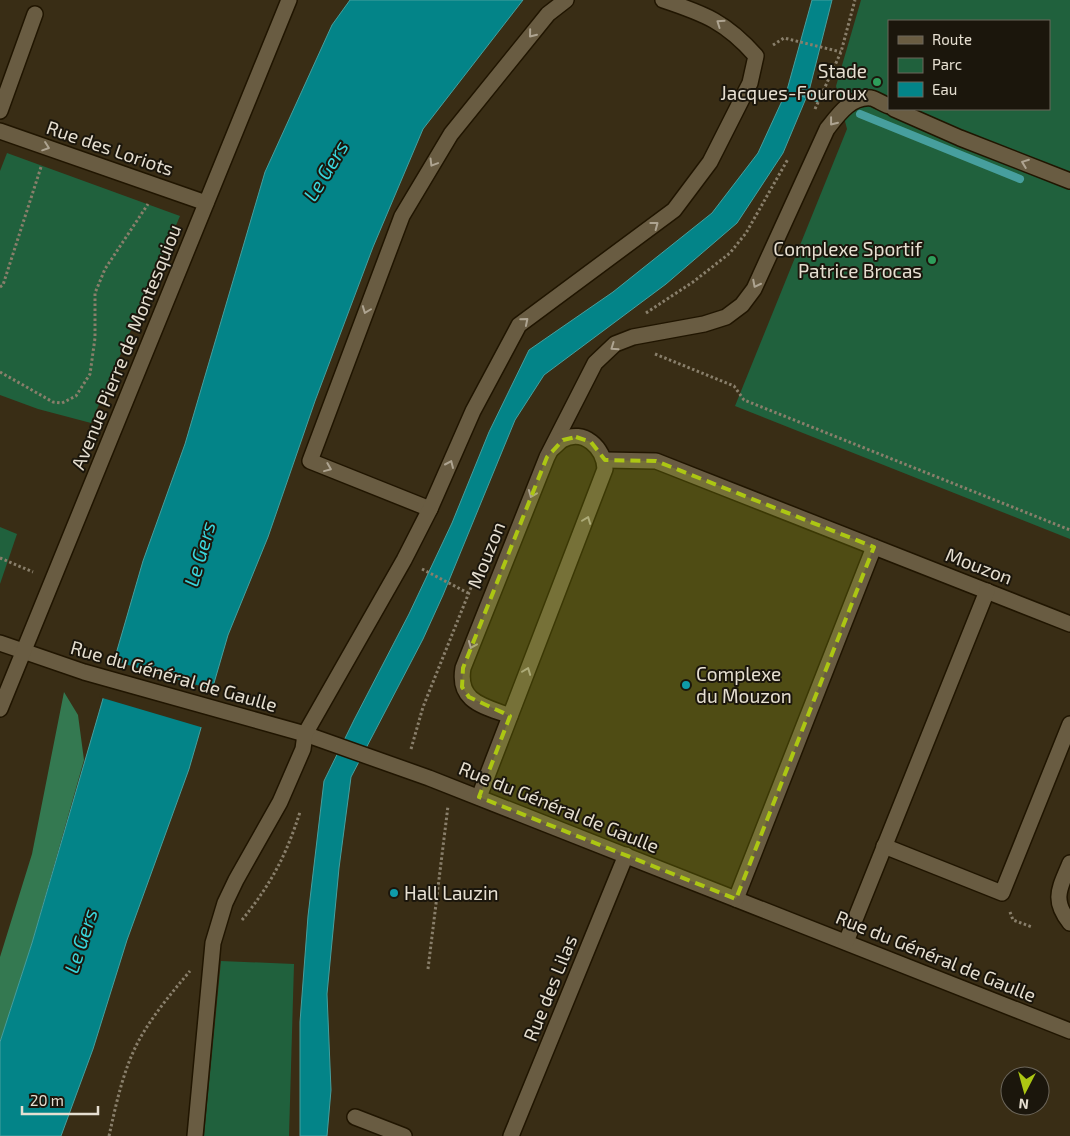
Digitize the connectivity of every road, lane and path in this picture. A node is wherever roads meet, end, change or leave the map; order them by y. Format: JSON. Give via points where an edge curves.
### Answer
{"nodes":[{"id":1,"x":289,"y":0,"type":"edge"},
{"id":2,"x":566,"y":0,"type":"edge"},
{"id":3,"x":663,"y":0,"type":"edge"},
{"id":4,"x":855,"y":0,"type":"edge"},
{"id":5,"x":35,"y":14,"type":"dead end"},
{"id":6,"x":784,"y":38,"type":"dead end"},
{"id":7,"x":888,"y":106,"type":"edge"},
{"id":8,"x":896,"y":110,"type":"edge"},
{"id":9,"x":0,"y":111,"type":"edge"},
{"id":10,"x":0,"y":131,"type":"edge"},
{"id":11,"x":47,"y":147,"type":"junction"},
{"id":12,"x":1070,"y":181,"type":"edge"},
{"id":13,"x":159,"y":187,"type":"junction"},
{"id":14,"x":206,"y":204,"type":"junction"},
{"id":15,"x":0,"y":287,"type":"edge"},
{"id":16,"x":622,"y":341,"type":"junction"},
{"id":17,"x":0,"y":372,"type":"edge"},
{"id":18,"x":551,"y":449,"type":"junction"},
{"id":19,"x":605,"y":460,"type":"junction"},
{"id":20,"x":430,"y":509,"type":"junction"},
{"id":21,"x":1070,"y":530,"type":"edge"},
{"id":22,"x":874,"y":547,"type":"junction"},
{"id":23,"x":0,"y":558,"type":"edge"},
{"id":24,"x":425,"y":571,"type":"dead end"},
{"id":25,"x":53,"y":579,"type":"junction"},
{"id":26,"x":986,"y":591,"type":"junction"},
{"id":27,"x":468,"y":593,"type":"dead end"},
{"id":28,"x":1070,"y":624,"type":"edge"},
{"id":29,"x":0,"y":643,"type":"edge"},
{"id":30,"x":23,"y":652,"type":"junction"},
{"id":31,"x":0,"y":709,"type":"edge"},
{"id":32,"x":510,"y":716,"type":"junction"},
{"id":33,"x":1070,"y":724,"type":"edge"},
{"id":34,"x":305,"y":734,"type":"junction"},
{"id":35,"x":451,"y":786,"type":"junction"},
{"id":36,"x":479,"y":797,"type":"junction"},
{"id":37,"x":884,"y":846,"type":"junction"},
{"id":38,"x":626,"y":855,"type":"junction"},
{"id":39,"x":1070,"y":863,"type":"edge"},
{"id":40,"x":736,"y":899,"type":"junction"},
{"id":41,"x":1013,"y":920,"type":"dead end"},
{"id":42,"x":1070,"y":923,"type":"edge"},
{"id":43,"x":1032,"y":927,"type":"dead end"},
{"id":44,"x":846,"y":942,"type":"junction"},
{"id":45,"x":428,"y":969,"type":"dead end"},
{"id":46,"x":1070,"y":1031,"type":"edge"},
{"id":47,"x":355,"y":1117,"type":"dead end"},
{"id":48,"x":195,"y":1136,"type":"edge"},
{"id":49,"x":404,"y":1136,"type":"edge"},
{"id":50,"x":511,"y":1136,"type":"edge"}],
"edges":[{"from":1,"to":14,"type":"street","name":"Avenue Pierre de Montesquiou"},
{"from":2,"to":20,"type":"street","one_way":true,"via":[[548,14],[451,134],[402,216],[310,461]]},
{"from":20,"to":3,"type":"street","one_way":true,"via":[[473,411],[519,324],[674,210],[710,162],[750,83],[756,56],[739,37],[712,18]]},
{"from":4,"to":6,"type":"path","via":[[841,52]]},
{"from":5,"to":9,"type":"street"},
{"from":7,"to":16,"type":"street","one_way":true,"via":[[871,98],[856,100],[828,129],[754,289],[742,305],[726,317],[704,324]]},
{"from":12,"to":8,"type":"street","one_way":true},
{"from":10,"to":11,"type":"street","name":"Rue des Loriots","one_way":true},
{"from":11,"to":13,"type":"street","name":"Rue des Loriots"},
{"from":11,"to":15,"type":"path"},
{"from":13,"to":14,"type":"street","name":"Rue des Loriots"},
{"from":13,"to":17,"type":"path","via":[[105,270],[95,293],[95,338],[90,374],[76,396],[62,403],[53,402]]},
{"from":14,"to":25,"type":"street","name":"Avenue Pierre de Montesquiou"},
{"from":16,"to":18,"type":"street","name":"Mouzon","one_way":true,"via":[[595,363]]},
{"from":16,"to":21,"type":"path","via":[[734,386],[744,400]]},
{"from":18,"to":19,"type":"street","via":[[563,440],[576,437],[591,442]]},
{"from":18,"to":32,"type":"street","name":"Mouzon","one_way":true,"via":[[461,678],[469,698]]},
{"from":19,"to":22,"type":"street","name":"Mouzon","via":[[656,461]]},
{"from":32,"to":19,"type":"street","one_way":true,"via":[[603,479]]},
{"from":20,"to":34,"type":"street"},
{"from":22,"to":26,"type":"street","name":"Mouzon"},
{"from":22,"to":40,"type":"street"},
{"from":23,"to":25,"type":"path"},
{"from":24,"to":27,"type":"path"},
{"from":25,"to":30,"type":"street","name":"Avenue Pierre de Montesquiou"},
{"from":26,"to":28,"type":"street","name":"Mouzon"},
{"from":26,"to":37,"type":"street"},
{"from":29,"to":30,"type":"street","name":"Rue du Général de Gaulle"},
{"from":30,"to":31,"type":"street","name":"Avenue Pierre de Montesquiou"},
{"from":30,"to":34,"type":"street","name":"Rue du Général de Gaulle"},
{"from":32,"to":36,"type":"street"},
{"from":33,"to":37,"type":"street","via":[[1002,894]]},
{"from":34,"to":35,"type":"street","name":"Rue du Général de Gaulle"},
{"from":34,"to":48,"type":"street","via":[[303,749],[280,802],[225,903],[213,943]]},
{"from":35,"to":36,"type":"street","name":"Rue du Général de Gaulle"},
{"from":35,"to":45,"type":"path"},
{"from":36,"to":38,"type":"street","name":"Rue du Général de Gaulle"},
{"from":37,"to":44,"type":"street"},
{"from":38,"to":40,"type":"street","name":"Rue du Général de Gaulle"},
{"from":38,"to":50,"type":"street","name":"Rue des Lilas"},
{"from":39,"to":42,"type":"street","via":[[1058,894],[1060,907]]},
{"from":40,"to":44,"type":"street","name":"Rue du Général de Gaulle"},
{"from":41,"to":43,"type":"path"},
{"from":44,"to":46,"type":"street","name":"Rue du Général de Gaulle"},
{"from":47,"to":49,"type":"street"}]}
